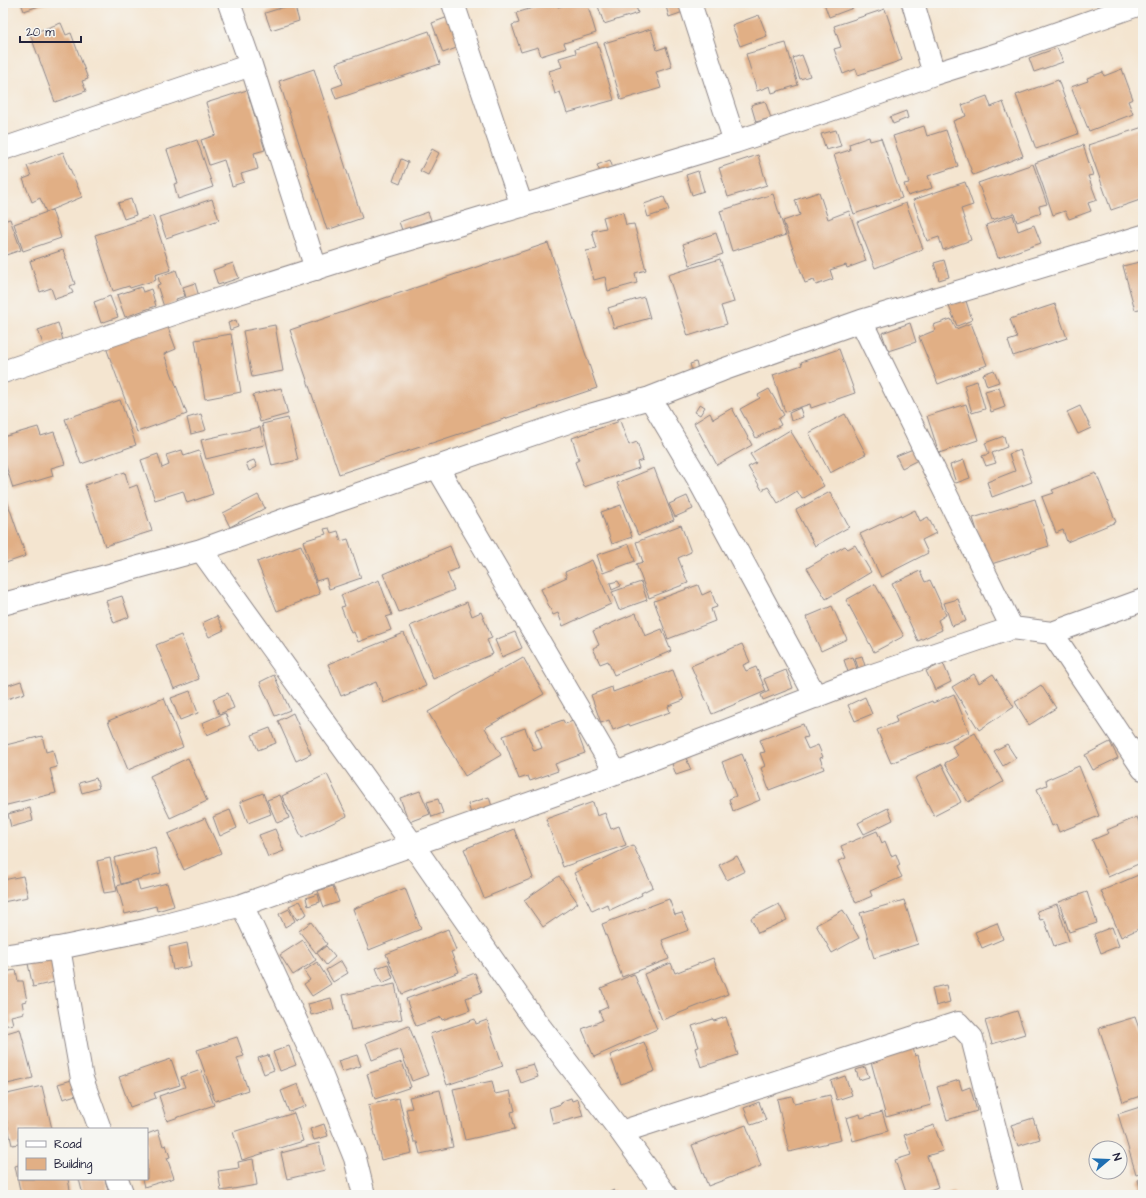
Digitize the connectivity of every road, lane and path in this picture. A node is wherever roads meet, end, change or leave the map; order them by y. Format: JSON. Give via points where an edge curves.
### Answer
{"nodes":[{"id":1,"x":230,"y":3,"type":"edge"},
{"id":2,"x":453,"y":3,"type":"edge"},
{"id":3,"x":690,"y":3,"type":"edge"},
{"id":4,"x":913,"y":3,"type":"edge"},
{"id":5,"x":1143,"y":3,"type":"edge"},
{"id":6,"x":251,"y":65,"type":"junction"},
{"id":7,"x":934,"y":74,"type":"junction"},
{"id":8,"x":735,"y":142,"type":"junction"},
{"id":9,"x":3,"y":149,"type":"edge"},
{"id":10,"x":522,"y":206,"type":"junction"},
{"id":11,"x":1143,"y":236,"type":"edge"},
{"id":12,"x":316,"y":269,"type":"junction"},
{"id":13,"x":861,"y":321,"type":"junction"},
{"id":14,"x":3,"y":372,"type":"edge"},
{"id":15,"x":650,"y":398,"type":"junction"},
{"id":16,"x":437,"y":467,"type":"junction"},
{"id":17,"x":201,"y":550,"type":"junction"},
{"id":18,"x":1143,"y":600,"type":"edge"},
{"id":19,"x":3,"y":604,"type":"edge"},
{"id":20,"x":1012,"y":628,"type":"junction"},
{"id":21,"x":1052,"y":633,"type":"junction"},
{"id":22,"x":816,"y":697,"type":"junction"},
{"id":23,"x":1143,"y":769,"type":"edge"},
{"id":24,"x":616,"y":773,"type":"junction"},
{"id":25,"x":413,"y":845,"type":"junction"},
{"id":26,"x":242,"y":905,"type":"junction"},
{"id":27,"x":59,"y":948,"type":"junction"},
{"id":28,"x":3,"y":956,"type":"edge"},
{"id":29,"x":100,"y":1128,"type":"edge"},
{"id":30,"x":621,"y":1132,"type":"junction"},
{"id":31,"x":117,"y":1180,"type":"edge"},
{"id":32,"x":123,"y":1195,"type":"edge"},
{"id":33,"x":364,"y":1195,"type":"edge"},
{"id":34,"x":666,"y":1195,"type":"edge"},
{"id":35,"x":1012,"y":1195,"type":"edge"}],
"edges":[{"from":1,"to":6,"type":"street"},
{"from":2,"to":10,"type":"street"},
{"from":3,"to":8,"type":"street"},
{"from":4,"to":7,"type":"street"},
{"from":5,"to":7,"type":"street"},
{"from":6,"to":9,"type":"street"},
{"from":6,"to":12,"type":"street"},
{"from":7,"to":8,"type":"street"},
{"from":8,"to":10,"type":"street"},
{"from":10,"to":12,"type":"street"},
{"from":11,"to":13,"type":"street"},
{"from":12,"to":14,"type":"street","via":[[188,309]]},
{"from":13,"to":15,"type":"street"},
{"from":13,"to":20,"type":"street"},
{"from":15,"to":16,"type":"street","via":[[586,416]]},
{"from":15,"to":22,"type":"street","via":[[698,479]]},
{"from":16,"to":17,"type":"street"},
{"from":16,"to":24,"type":"street"},
{"from":17,"to":19,"type":"street"},
{"from":17,"to":25,"type":"street"},
{"from":18,"to":21,"type":"street"},
{"from":20,"to":21,"type":"street"},
{"from":20,"to":22,"type":"street","via":[[861,679]]},
{"from":21,"to":23,"type":"street"},
{"from":22,"to":24,"type":"street"},
{"from":24,"to":25,"type":"street"},
{"from":25,"to":26,"type":"street"},
{"from":25,"to":30,"type":"street","via":[[534,1019]]},
{"from":26,"to":27,"type":"street","via":[[146,930]]},
{"from":26,"to":33,"type":"street","via":[[321,1074],[355,1158]]},
{"from":27,"to":28,"type":"street"},
{"from":27,"to":29,"type":"street","via":[[82,1079]]},
{"from":30,"to":34,"type":"street"},
{"from":30,"to":35,"type":"street","via":[[958,1023],[972,1038]]},
{"from":31,"to":32,"type":"street"}]}
